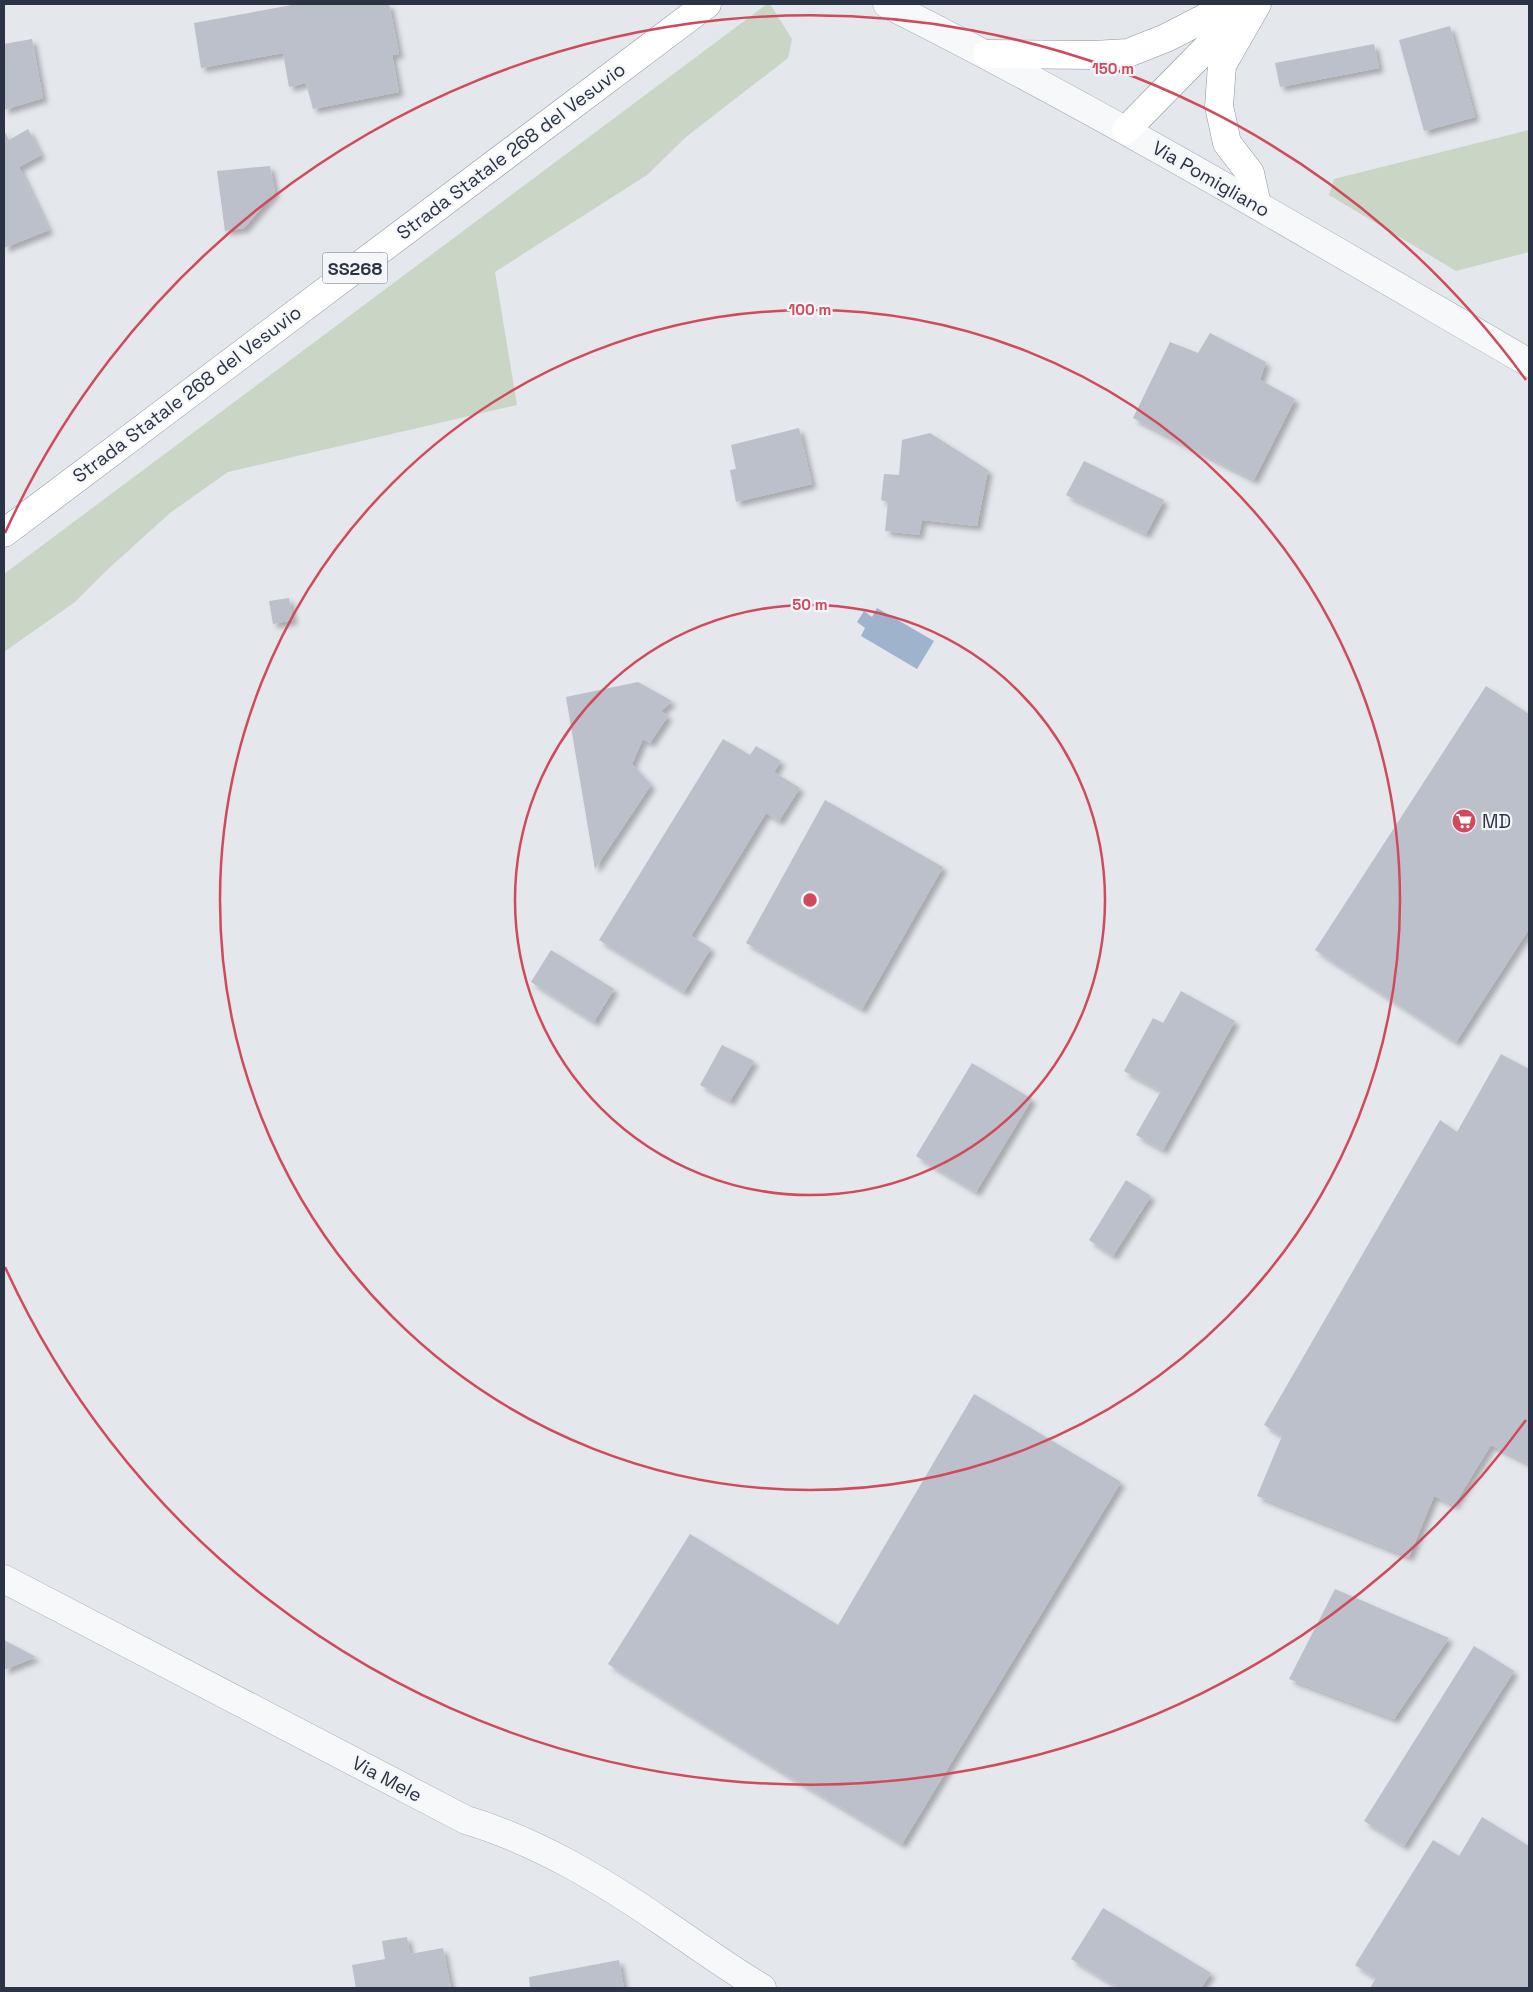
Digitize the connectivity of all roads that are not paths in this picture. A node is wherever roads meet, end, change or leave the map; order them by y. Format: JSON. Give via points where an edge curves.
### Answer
{"nodes":[{"id":1,"x":707,"y":4,"type":"edge"},
{"id":2,"x":887,"y":4,"type":"edge"},
{"id":3,"x":1232,"y":4,"type":"edge"},
{"id":4,"x":1250,"y":4,"type":"edge"},
{"id":5,"x":1257,"y":4,"type":"edge"},
{"id":6,"x":987,"y":54,"type":"junction"},
{"id":7,"x":1126,"y":130,"type":"junction"},
{"id":8,"x":1257,"y":205,"type":"junction"},
{"id":9,"x":1529,"y":363,"type":"edge"},
{"id":10,"x":4,"y":533,"type":"edge"},
{"id":11,"x":4,"y":1579,"type":"edge"},
{"id":12,"x":762,"y":1988,"type":"edge"}],
"edges":[{"from":1,"to":10,"type":"highway","name":"Strada Statale 268 del Vesuvio","number":"SS268"},
{"from":2,"to":6,"type":"street","name":"Via Pomigliano"},
{"from":3,"to":6,"type":"highway","via":[[1166,38],[1128,53]]},
{"from":4,"to":7,"type":"highway"},
{"from":5,"to":8,"type":"highway","via":[[1222,65],[1219,106],[1227,143],[1250,173]]},
{"from":6,"to":7,"type":"street","name":"Via Pomigliano"},
{"from":7,"to":8,"type":"street","name":"Via Pomigliano"},
{"from":8,"to":9,"type":"street","name":"Via Pomigliano"},
{"from":11,"to":12,"type":"street","name":"Via Mele","via":[[466,1820],[496,1829],[602,1882]]}]}
